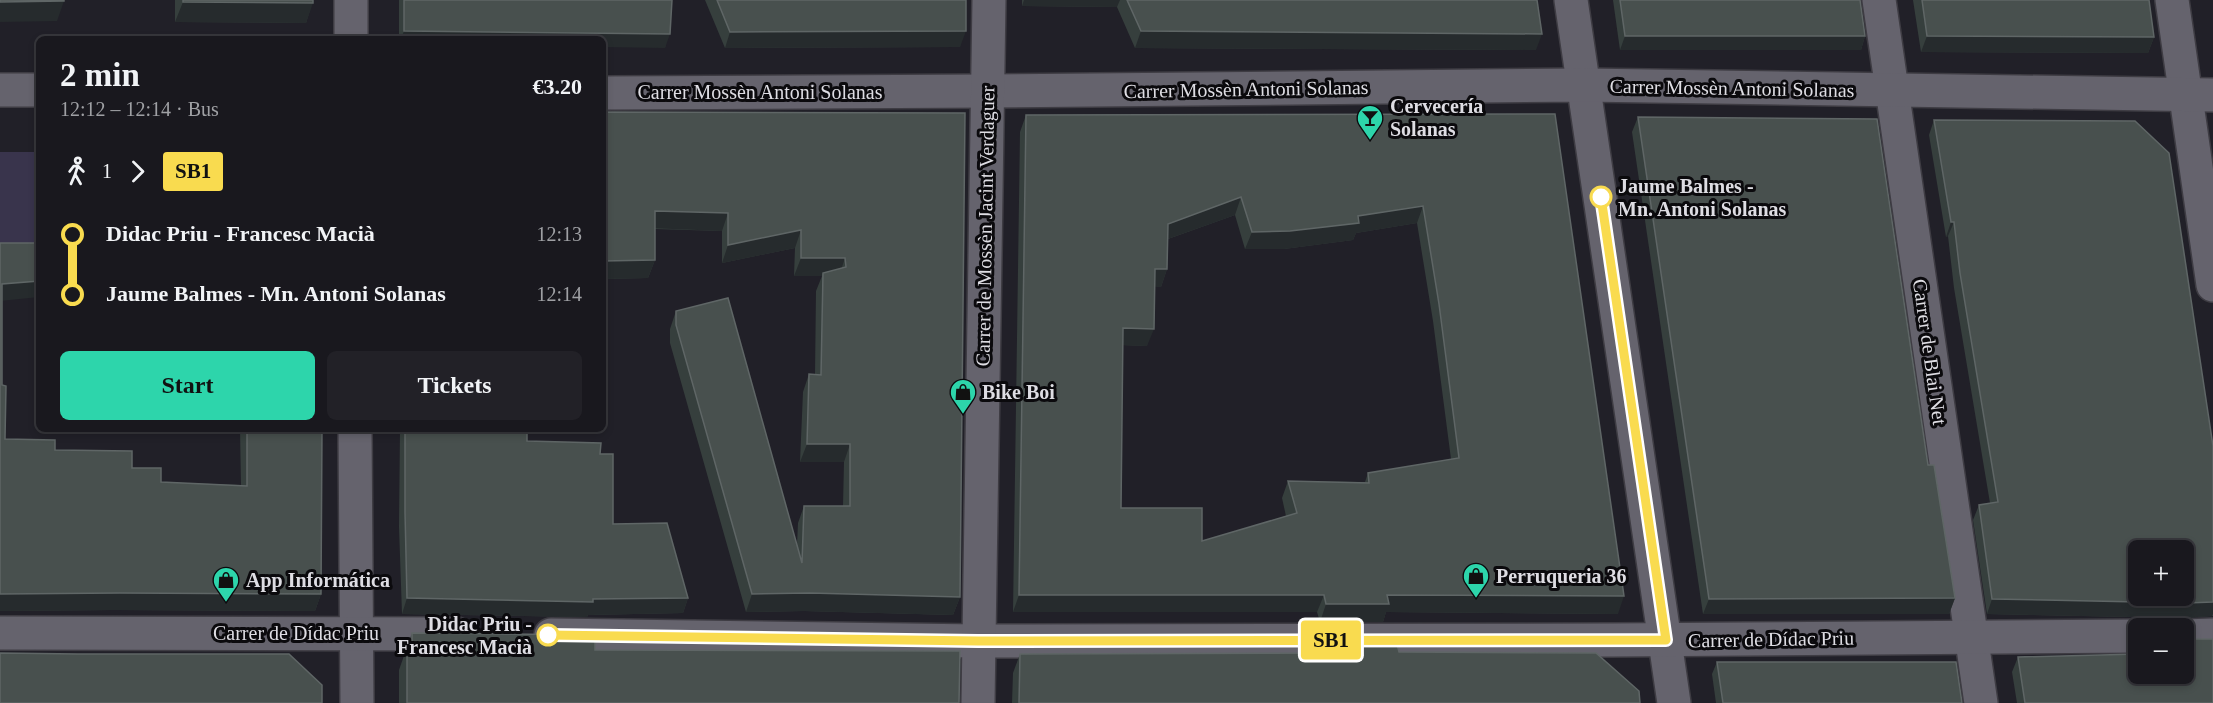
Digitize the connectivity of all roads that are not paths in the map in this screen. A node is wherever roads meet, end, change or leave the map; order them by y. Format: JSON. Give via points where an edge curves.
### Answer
{"nodes":[{"id":1,"x":351,"y":0,"type":"edge"},
{"id":2,"x":989,"y":0,"type":"edge"},
{"id":3,"x":1571,"y":0,"type":"edge"},
{"id":4,"x":1879,"y":0,"type":"edge"},
{"id":5,"x":2172,"y":0,"type":"edge"},
{"id":6,"x":351,"y":36,"type":"edge"},
{"id":7,"x":1585,"y":85,"type":"junction"},
{"id":8,"x":0,"y":90,"type":"edge"},
{"id":9,"x":36,"y":90,"type":"edge"},
{"id":10,"x":1892,"y":91,"type":"junction"},
{"id":11,"x":987,"y":92,"type":"junction"},
{"id":12,"x":606,"y":93,"type":"edge"},
{"id":13,"x":2199,"y":95,"type":"edge"},
{"id":14,"x":2213,"y":285,"type":"edge"},
{"id":15,"x":355,"y":432,"type":"edge"},
{"id":16,"x":0,"y":633,"type":"edge"},
{"id":17,"x":357,"y":633,"type":"junction"},
{"id":18,"x":489,"y":634,"type":"edge"},
{"id":19,"x":524,"y":635,"type":"edge"},
{"id":20,"x":2128,"y":636,"type":"edge"},
{"id":21,"x":2194,"y":636,"type":"edge"},
{"id":22,"x":2213,"y":636,"type":"edge"},
{"id":23,"x":1971,"y":637,"type":"junction"},
{"id":24,"x":1666,"y":640,"type":"junction"},
{"id":25,"x":978,"y":641,"type":"junction"},
{"id":26,"x":357,"y":703,"type":"edge"},
{"id":27,"x":978,"y":703,"type":"edge"},
{"id":28,"x":1674,"y":703,"type":"edge"},
{"id":29,"x":1981,"y":703,"type":"edge"}],
"edges":[{"from":1,"to":6,"type":"street"},
{"from":2,"to":11,"type":"street","name":"Carrer de Mossèn Jacint Verdaguer"},
{"from":3,"to":7,"type":"street"},
{"from":4,"to":10,"type":"street","name":"Carrer de Blai Net"},
{"from":5,"to":13,"type":"street"},
{"from":7,"to":10,"type":"street","name":"Carrer Mossèn Antoni Solanas"},
{"from":7,"to":11,"type":"street","name":"Carrer Mossèn Antoni Solanas"},
{"from":7,"to":24,"type":"street"},
{"from":8,"to":9,"type":"street"},
{"from":10,"to":13,"type":"street","name":"Carrer Mossèn Antoni Solanas"},
{"from":10,"to":23,"type":"street","name":"Carrer de Blai Net"},
{"from":11,"to":12,"type":"street","name":"Carrer Mossèn Antoni Solanas"},
{"from":11,"to":25,"type":"street","name":"Carrer de Mossèn Jacint Verdaguer"},
{"from":13,"to":14,"type":"street"},
{"from":15,"to":17,"type":"street"},
{"from":16,"to":17,"type":"street","name":"Carrer de Dídac Priu"},
{"from":17,"to":18,"type":"street","name":"Carrer de Dídac Priu"},
{"from":17,"to":26,"type":"street"},
{"from":19,"to":25,"type":"street","name":"Carrer de Dídac Priu"},
{"from":20,"to":23,"type":"street","name":"Carrer de Dídac Priu"},
{"from":21,"to":22,"type":"street"},
{"from":23,"to":24,"type":"street","name":"Carrer de Dídac Priu"},
{"from":23,"to":29,"type":"street","name":"Carrer de Blai Net"},
{"from":24,"to":25,"type":"street","name":"Carrer de Dídac Priu"},
{"from":24,"to":28,"type":"street"},
{"from":25,"to":27,"type":"street","name":"Carrer de Mossèn Jacint Verdaguer"}]}
